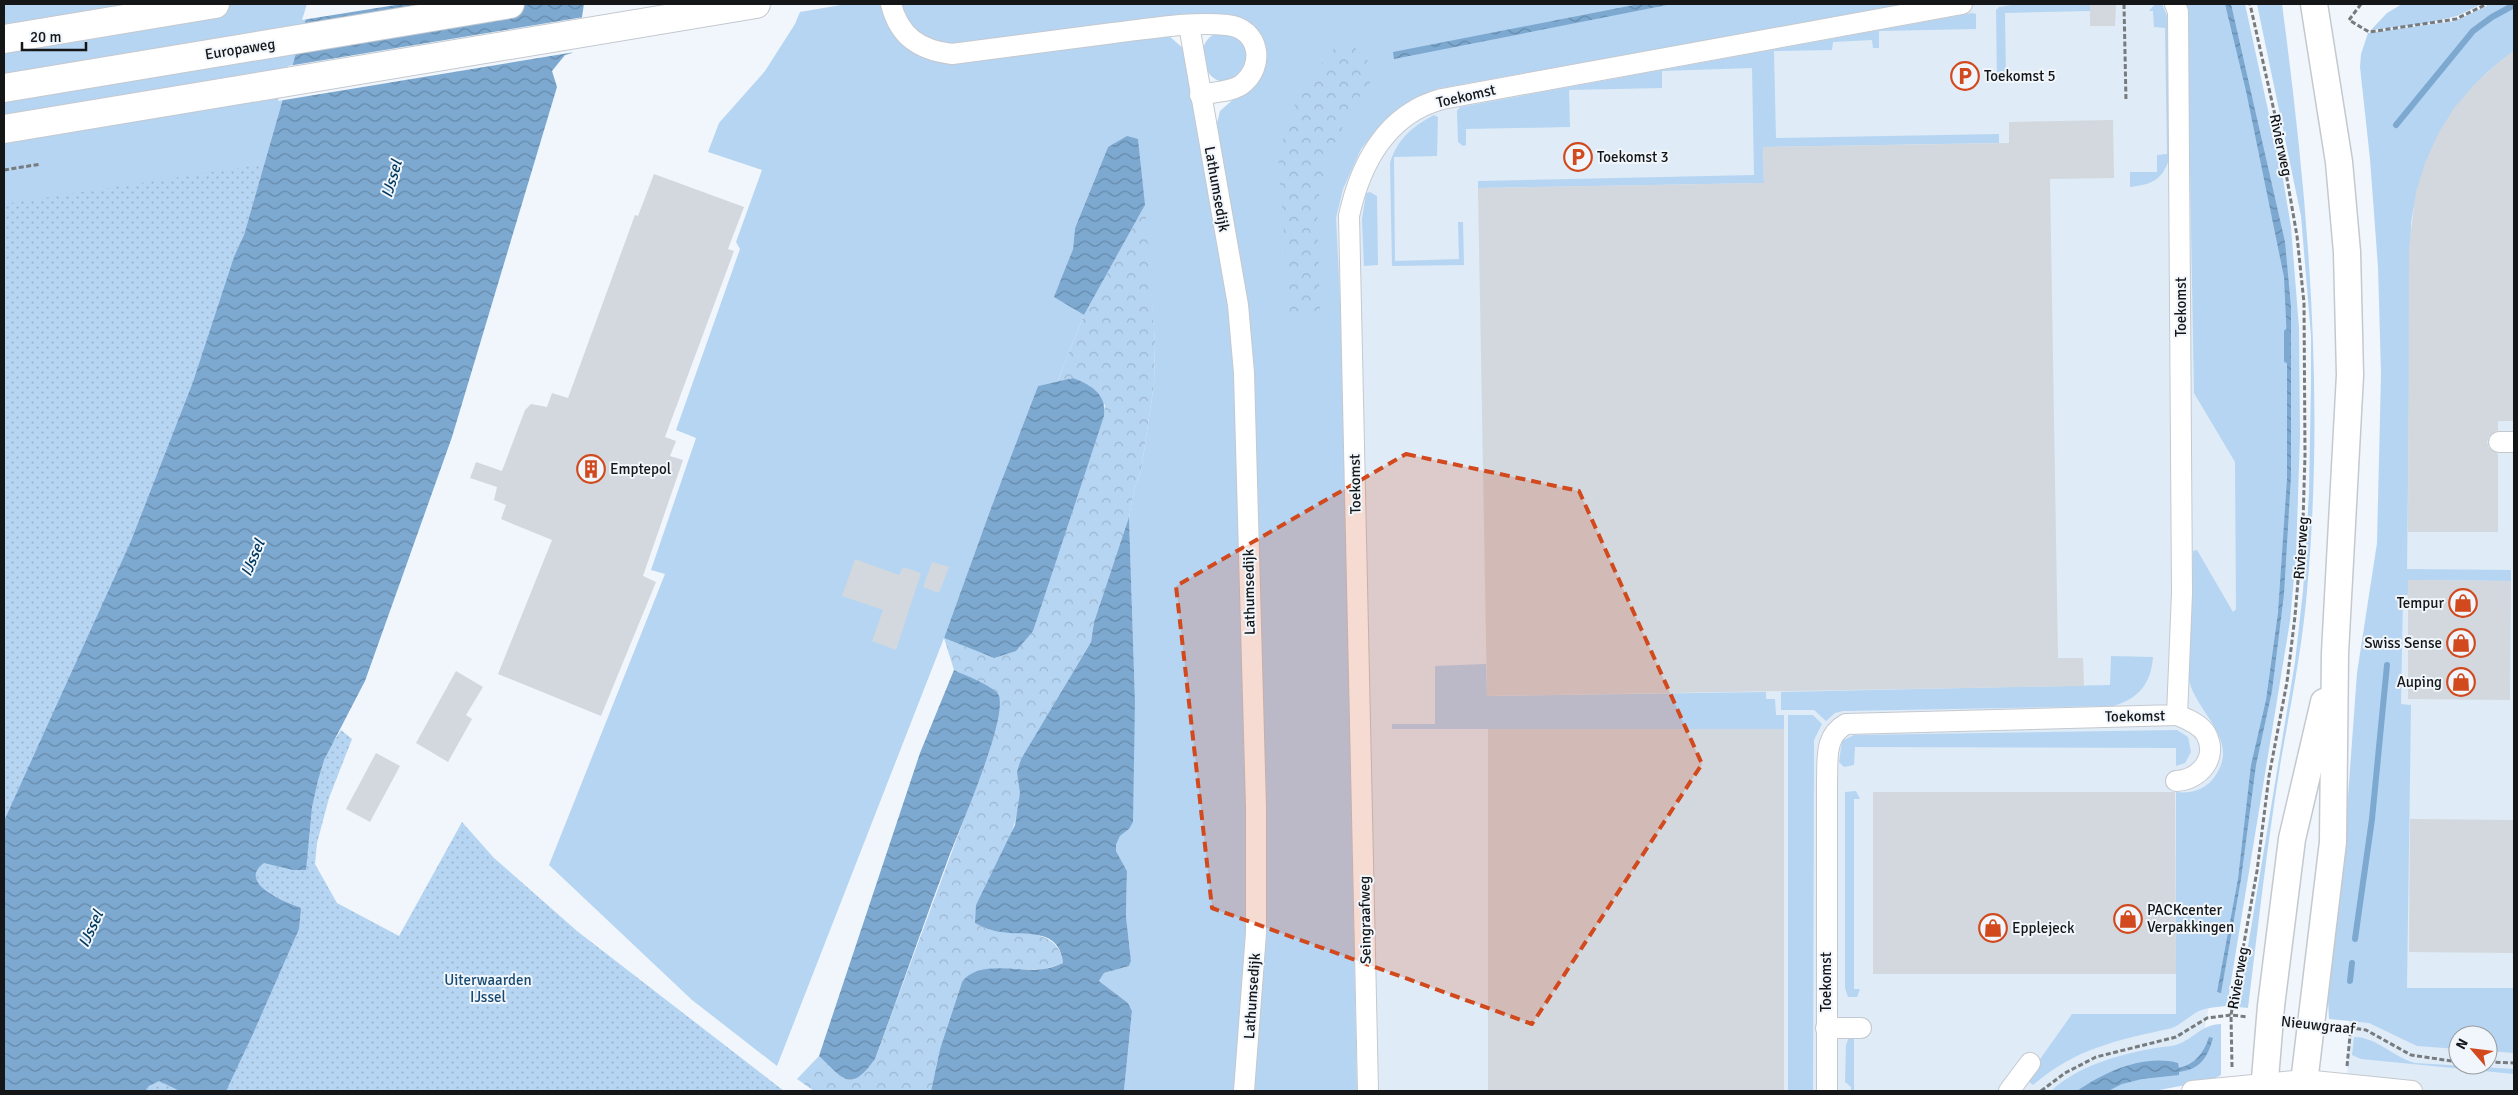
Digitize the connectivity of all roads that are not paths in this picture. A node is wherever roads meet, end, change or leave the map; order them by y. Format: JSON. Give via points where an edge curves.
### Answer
{"nodes":[{"id":1,"x":215,"y":4,"type":"edge"},
{"id":2,"x":510,"y":4,"type":"edge"},
{"id":3,"x":756,"y":4,"type":"edge"},
{"id":4,"x":891,"y":4,"type":"edge"},
{"id":5,"x":1962,"y":4,"type":"edge"},
{"id":6,"x":2175,"y":4,"type":"edge"},
{"id":7,"x":2314,"y":4,"type":"edge"},
{"id":8,"x":1190,"y":25,"type":"junction"},
{"id":9,"x":4,"y":39,"type":"edge"},
{"id":10,"x":4,"y":88,"type":"edge"},
{"id":11,"x":1200,"y":95,"type":"junction"},
{"id":12,"x":4,"y":129,"type":"edge"},
{"id":13,"x":2335,"y":653,"type":"junction"},
{"id":14,"x":2177,"y":715,"type":"junction"},
{"id":15,"x":1362,"y":749,"type":"joint"},
{"id":16,"x":2176,"y":781,"type":"dead end"},
{"id":17,"x":1826,"y":1028,"type":"junction"},
{"id":18,"x":1861,"y":1028,"type":"dead end"},
{"id":19,"x":2030,"y":1062,"type":"dead end"},
{"id":20,"x":2303,"y":1086,"type":"edge"},
{"id":21,"x":2264,"y":1087,"type":"edge"},
{"id":22,"x":1244,"y":1091,"type":"edge"},
{"id":23,"x":1368,"y":1091,"type":"edge"},
{"id":24,"x":1827,"y":1091,"type":"edge"},
{"id":25,"x":2009,"y":1091,"type":"edge"},
{"id":26,"x":2192,"y":1091,"type":"edge"},
{"id":27,"x":2412,"y":1091,"type":"edge"}],
"edges":[{"from":1,"to":9,"type":"highway"},
{"from":2,"to":10,"type":"highway","name":"Europaweg"},
{"from":3,"to":12,"type":"highway"},
{"from":4,"to":8,"type":"street","via":[[895,18],[911,40],[936,52],[952,54]]},
{"from":5,"to":15,"type":"street","name":"Toekomst","via":[[1442,99],[1414,113],[1382,139],[1362,171],[1348,216]]},
{"from":6,"to":14,"type":"street","name":"Toekomst","via":[[2178,26],[2182,593]]},
{"from":7,"to":13,"type":"main road","via":[[2339,162],[2347,252],[2350,374]]},
{"from":8,"to":11,"type":"street","name":"Lathumsedijk"},
{"from":8,"to":11,"type":"street","via":[[1236,26],[1245,32],[1257,49],[1258,59],[1253,72],[1239,87]]},
{"from":11,"to":22,"type":"street","name":"Lathumsedijk","via":[[1238,306],[1244,373],[1256,933]]},
{"from":13,"to":20,"type":"main road","via":[[2332,842]]},
{"from":13,"to":21,"type":"main road","via":[[2292,839]]},
{"from":14,"to":16,"type":"street","via":[[2192,721],[2206,734],[2209,752],[2208,761],[2196,776]]},
{"from":14,"to":17,"type":"street","name":"Toekomst","via":[[1846,724],[1839,728],[1833,734],[1828,755]]},
{"from":15,"to":23,"type":"street","name":"Seingraafweg"},
{"from":17,"to":18,"type":"street"},
{"from":17,"to":24,"type":"street","name":"Toekomst"},
{"from":19,"to":25,"type":"street"},
{"from":20,"to":21,"type":"street"},
{"from":20,"to":27,"type":"street","via":[[2346,1084]]},
{"from":21,"to":26,"type":"street","via":[[2230,1086]]}]}
